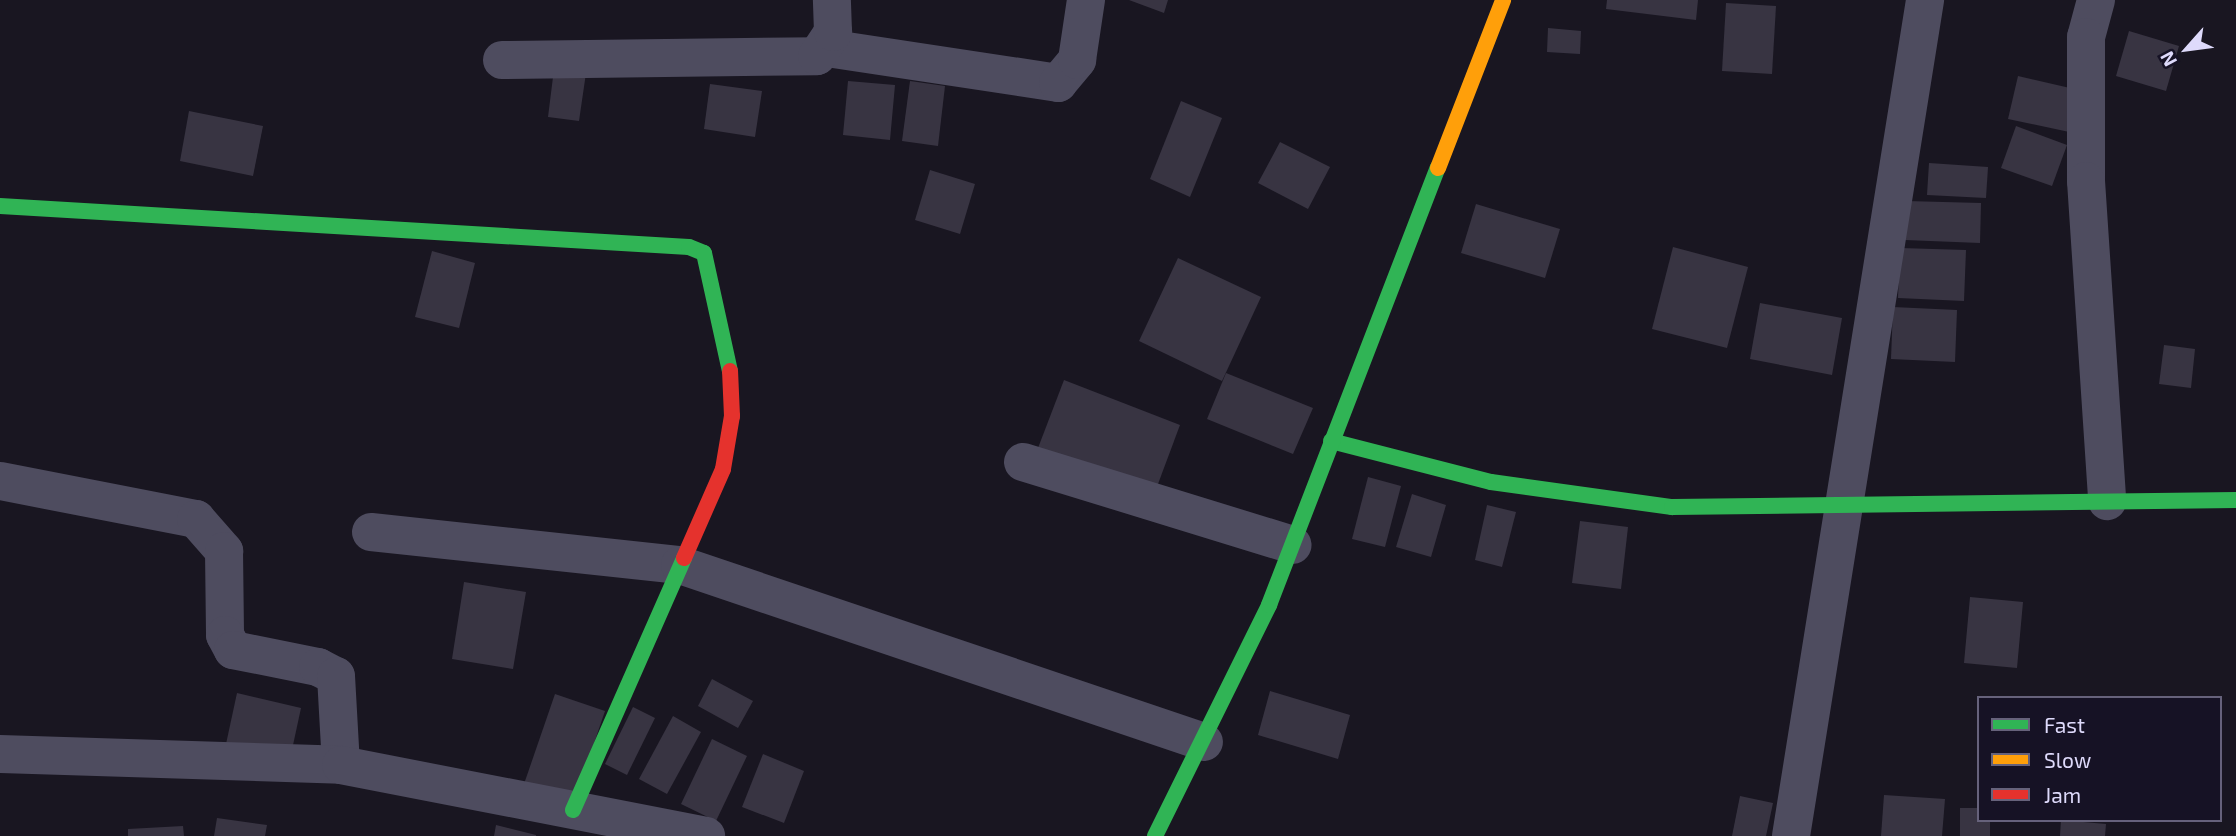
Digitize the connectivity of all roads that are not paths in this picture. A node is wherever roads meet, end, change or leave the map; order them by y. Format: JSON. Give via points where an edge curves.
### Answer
{"nodes":[{"id":1,"x":832,"y":0,"type":"edge"},
{"id":2,"x":1086,"y":0,"type":"edge"},
{"id":3,"x":1503,"y":0,"type":"edge"},
{"id":4,"x":1924,"y":0,"type":"edge"},
{"id":5,"x":2096,"y":0,"type":"edge"},
{"id":6,"x":827,"y":48,"type":"junction"},
{"id":7,"x":502,"y":60,"type":"dead end"},
{"id":8,"x":0,"y":206,"type":"edge"},
{"id":9,"x":1331,"y":441,"type":"junction"},
{"id":10,"x":1023,"y":462,"type":"dead end"},
{"id":11,"x":0,"y":481,"type":"edge"},
{"id":12,"x":2236,"y":500,"type":"edge"},
{"id":13,"x":2107,"y":501,"type":"junction"},
{"id":14,"x":1842,"y":503,"type":"junction"},
{"id":15,"x":372,"y":532,"type":"dead end"},
{"id":16,"x":1292,"y":545,"type":"junction"},
{"id":17,"x":680,"y":565,"type":"junction"},
{"id":18,"x":1204,"y":742,"type":"junction"},
{"id":19,"x":0,"y":754,"type":"edge"},
{"id":20,"x":341,"y":765,"type":"junction"},
{"id":21,"x":573,"y":810,"type":"junction"},
{"id":22,"x":706,"y":836,"type":"edge"},
{"id":23,"x":1155,"y":836,"type":"edge"},
{"id":24,"x":1791,"y":836,"type":"edge"}],
"edges":[{"from":1,"to":6,"type":"street"},
{"from":2,"to":6,"type":"street","via":[[1077,60],[1072,74],[1058,83]]},
{"from":3,"to":9,"type":"street"},
{"from":4,"to":14,"type":"street"},
{"from":5,"to":13,"type":"street","via":[[2087,37],[2086,181]]},
{"from":6,"to":7,"type":"street","via":[[804,59]]},
{"from":8,"to":17,"type":"street","via":[[698,248],[707,259],[730,370],[732,416],[723,469]]},
{"from":9,"to":14,"type":"street","via":[[1491,482],[1672,507]]},
{"from":9,"to":16,"type":"street"},
{"from":10,"to":16,"type":"street"},
{"from":11,"to":20,"type":"street","via":[[196,519],[224,551],[225,635],[233,650],[318,667],[335,676]]},
{"from":12,"to":13,"type":"street"},
{"from":13,"to":14,"type":"street"},
{"from":14,"to":24,"type":"street"},
{"from":15,"to":17,"type":"street"},
{"from":16,"to":18,"type":"street"},
{"from":17,"to":18,"type":"street"},
{"from":17,"to":21,"type":"street"},
{"from":18,"to":23,"type":"street"},
{"from":19,"to":20,"type":"street"},
{"from":20,"to":21,"type":"street"},
{"from":21,"to":22,"type":"street"}]}
